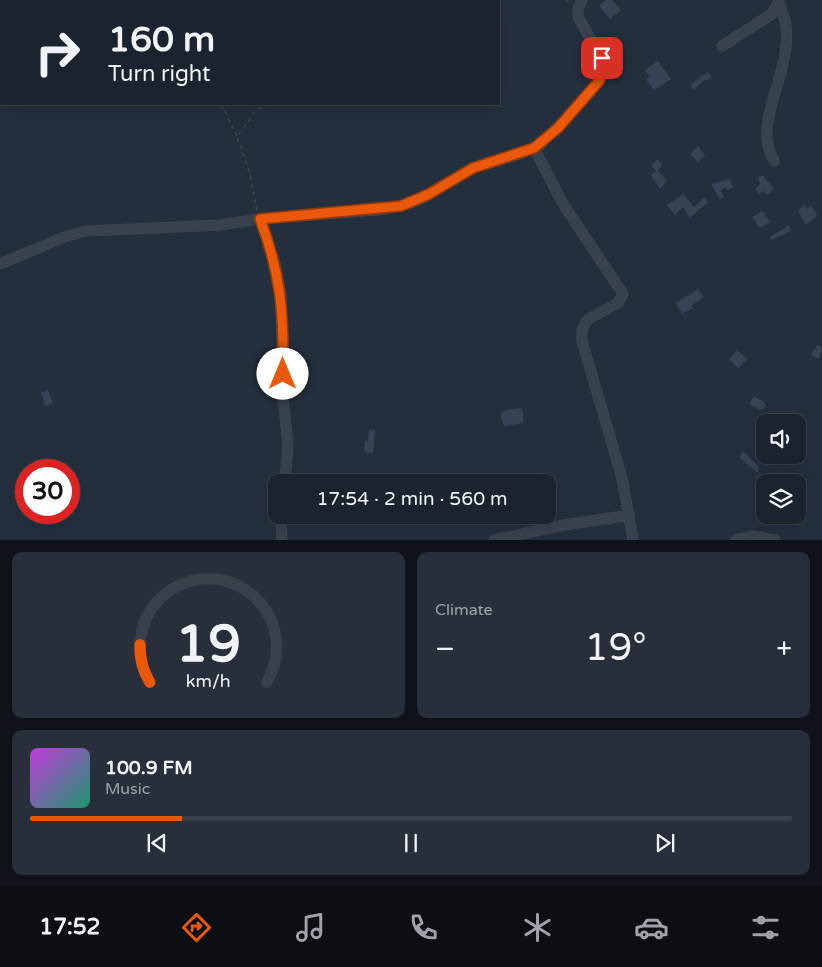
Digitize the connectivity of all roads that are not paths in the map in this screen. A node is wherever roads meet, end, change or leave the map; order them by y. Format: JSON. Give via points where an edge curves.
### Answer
{"nodes":[{"id":1,"x":582,"y":0,"type":"edge"},
{"id":2,"x":779,"y":2,"type":"edge"},
{"id":3,"x":722,"y":46,"type":"dead end"},
{"id":4,"x":534,"y":148,"type":"junction"},
{"id":5,"x":774,"y":161,"type":"dead end"},
{"id":6,"x":260,"y":219,"type":"junction"},
{"id":7,"x":0,"y":264,"type":"edge"},
{"id":8,"x":286,"y":474,"type":"edge"},
{"id":9,"x":630,"y":515,"type":"junction"},
{"id":10,"x":281,"y":524,"type":"edge"},
{"id":11,"x":282,"y":540,"type":"edge"},
{"id":12,"x":494,"y":540,"type":"edge"},
{"id":13,"x":633,"y":540,"type":"edge"},
{"id":14,"x":736,"y":540,"type":"edge"},
{"id":15,"x":775,"y":540,"type":"edge"}],
"edges":[{"from":1,"to":4,"type":"street","via":[[578,17],[603,60],[602,76],[570,115]]},
{"from":2,"to":3,"type":"street","via":[[772,14]]},
{"from":2,"to":5,"type":"street","via":[[787,32],[766,139]]},
{"from":4,"to":6,"type":"street","via":[[473,168],[401,206]]},
{"from":4,"to":9,"type":"street","via":[[564,204],[623,294],[618,303],[586,320],[582,334]]},
{"from":6,"to":7,"type":"street","via":[[191,227],[87,231]]},
{"from":6,"to":8,"type":"street","via":[[273,255],[281,294],[283,397],[288,446]]},
{"from":9,"to":12,"type":"street"},
{"from":9,"to":13,"type":"street"},
{"from":10,"to":11,"type":"street"},
{"from":14,"to":15,"type":"street","via":[[752,536]]}]}
